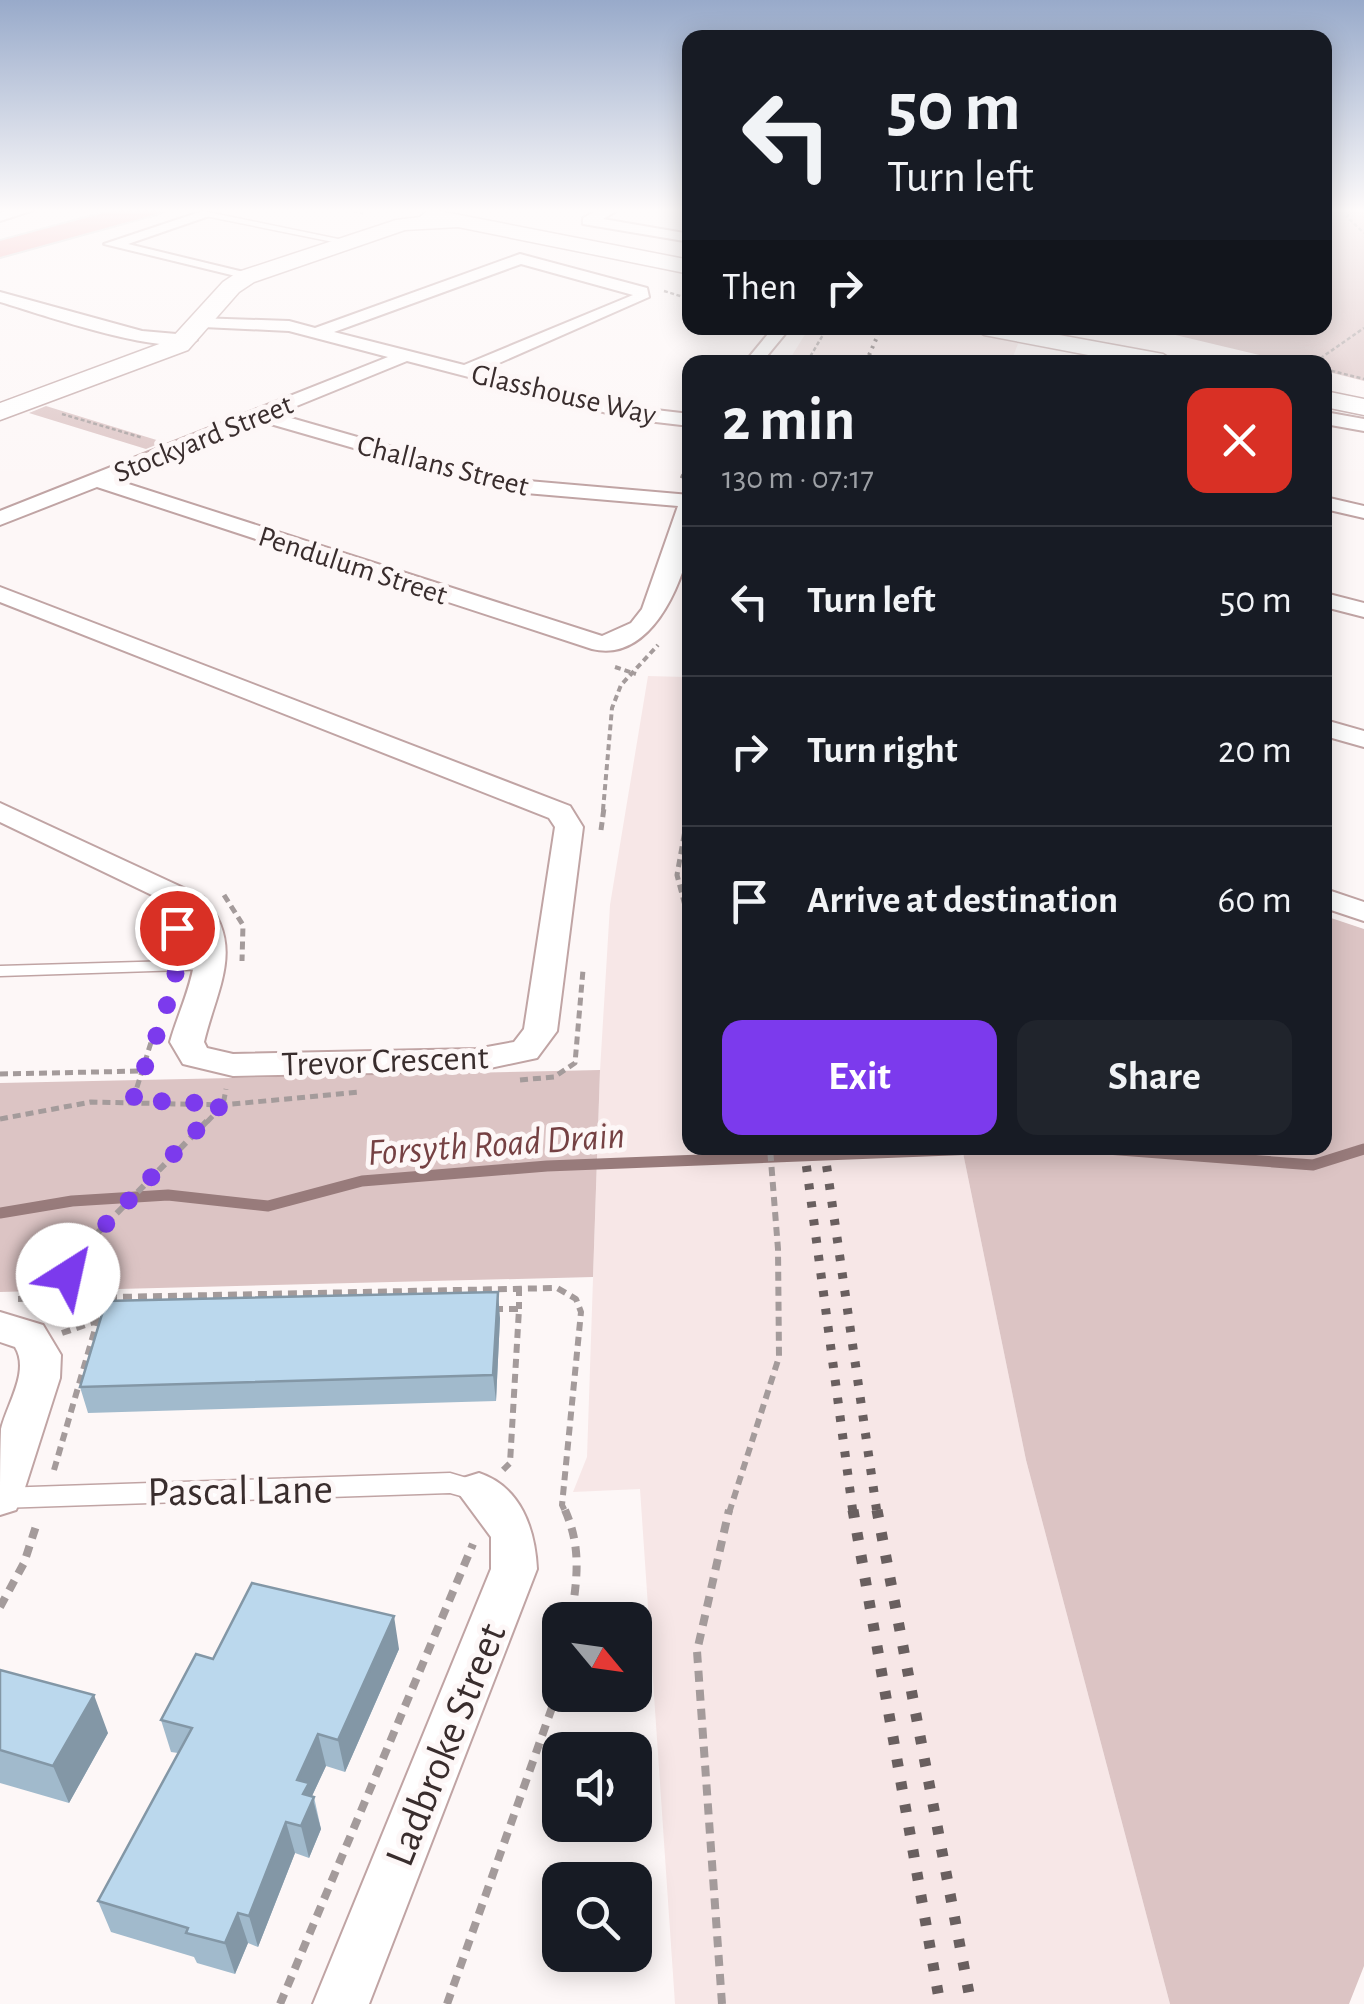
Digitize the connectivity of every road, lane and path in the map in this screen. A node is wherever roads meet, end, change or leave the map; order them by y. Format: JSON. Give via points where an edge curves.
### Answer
{"nodes":[{"id":1,"x":16,"y":302,"type":"edge"},
{"id":2,"x":219,"y":302,"type":"edge"},
{"id":3,"x":400,"y":302,"type":"edge"},
{"id":4,"x":629,"y":302,"type":"edge"},
{"id":5,"x":1364,"y":328,"type":"edge"},
{"id":6,"x":195,"y":331,"type":"junction"},
{"id":7,"x":316,"y":333,"type":"junction"},
{"id":8,"x":776,"y":335,"type":"edge"},
{"id":9,"x":1017,"y":335,"type":"edge"},
{"id":10,"x":1019,"y":335,"type":"edge"},
{"id":11,"x":759,"y":355,"type":"edge"},
{"id":12,"x":1115,"y":355,"type":"edge"},
{"id":13,"x":1125,"y":355,"type":"edge"},
{"id":14,"x":1325,"y":355,"type":"edge"},
{"id":15,"x":405,"y":356,"type":"junction"},
{"id":16,"x":466,"y":371,"type":"junction"},
{"id":17,"x":1332,"y":372,"type":"edge"},
{"id":18,"x":1364,"y":379,"type":"edge"},
{"id":19,"x":1332,"y":397,"type":"edge"},
{"id":20,"x":1332,"y":398,"type":"edge"},
{"id":21,"x":1364,"y":399,"type":"edge"},
{"id":22,"x":7,"y":405,"type":"edge"},
{"id":23,"x":1364,"y":407,"type":"edge"},
{"id":24,"x":57,"y":413,"type":"dead end"},
{"id":25,"x":259,"y":415,"type":"junction"},
{"id":26,"x":682,"y":419,"type":"edge"},
{"id":27,"x":1332,"y":419,"type":"edge"},
{"id":28,"x":1364,"y":425,"type":"edge"},
{"id":29,"x":148,"y":443,"type":"dead end"},
{"id":30,"x":96,"y":480,"type":"junction"},
{"id":31,"x":682,"y":501,"type":"edge"},
{"id":32,"x":1332,"y":505,"type":"edge"},
{"id":33,"x":682,"y":508,"type":"edge"},
{"id":34,"x":1364,"y":512,"type":"edge"},
{"id":35,"x":0,"y":519,"type":"edge"},
{"id":36,"x":0,"y":594,"type":"edge"},
{"id":37,"x":1332,"y":602,"type":"edge"},
{"id":38,"x":1364,"y":610,"type":"edge"},
{"id":39,"x":668,"y":629,"type":"dead end"},
{"id":40,"x":605,"y":653,"type":"junction"},
{"id":41,"x":636,"y":674,"type":"junction"},
{"id":42,"x":1332,"y":730,"type":"edge"},
{"id":43,"x":1364,"y":739,"type":"edge"},
{"id":44,"x":0,"y":810,"type":"edge"},
{"id":45,"x":599,"y":839,"type":"dead end"},
{"id":46,"x":682,"y":844,"type":"edge"},
{"id":47,"x":682,"y":896,"type":"edge"},
{"id":48,"x":1332,"y":901,"type":"edge"},
{"id":49,"x":1364,"y":912,"type":"edge"},
{"id":50,"x":208,"y":965,"type":"junction"},
{"id":51,"x":584,"y":966,"type":"dead end"},
{"id":52,"x":176,"y":968,"type":"junction"},
{"id":53,"x":0,"y":971,"type":"edge"},
{"id":54,"x":142,"y":1071,"type":"junction"},
{"id":55,"x":0,"y":1074,"type":"edge"},
{"id":56,"x":517,"y":1080,"type":"dead end"},
{"id":57,"x":362,"y":1092,"type":"dead end"},
{"id":58,"x":133,"y":1100,"type":"junction"},
{"id":59,"x":222,"y":1104,"type":"junction"},
{"id":60,"x":0,"y":1119,"type":"edge"},
{"id":61,"x":771,"y":1155,"type":"edge"},
{"id":62,"x":520,"y":1287,"type":"junction"},
{"id":63,"x":104,"y":1297,"type":"junction"},
{"id":64,"x":58,"y":1298,"type":"junction"},
{"id":65,"x":0,"y":1299,"type":"edge"},
{"id":66,"x":518,"y":1308,"type":"junction"},
{"id":67,"x":480,"y":1309,"type":"edge"},
{"id":68,"x":117,"y":1316,"type":"edge"},
{"id":69,"x":98,"y":1317,"type":"junction"},
{"id":70,"x":19,"y":1336,"type":"edge"},
{"id":71,"x":480,"y":1490,"type":"junction"},
{"id":72,"x":48,"y":1494,"type":"junction"},
{"id":73,"x":0,"y":1497,"type":"edge"},
{"id":74,"x":573,"y":1602,"type":"edge"},
{"id":75,"x":0,"y":1607,"type":"edge"},
{"id":76,"x":551,"y":1712,"type":"edge"},
{"id":77,"x":280,"y":2004,"type":"edge"},
{"id":78,"x":341,"y":2004,"type":"edge"},
{"id":79,"x":448,"y":2004,"type":"edge"},
{"id":80,"x":722,"y":2004,"type":"edge"}],
"edges":[{"from":1,"to":6,"type":"street","name":"Glasshouse Way","via":[[141,336]]},
{"from":2,"to":6,"type":"street"},
{"from":3,"to":7,"type":"street"},
{"from":4,"to":16,"type":"street"},
{"from":5,"to":14,"type":"path"},
{"from":6,"to":7,"type":"street","name":"Glasshouse Way","via":[[272,324]]},
{"from":6,"to":22,"type":"street","via":[[156,356]]},
{"from":7,"to":15,"type":"street","name":"Glasshouse Way"},
{"from":8,"to":11,"type":"street"},
{"from":9,"to":12,"type":"street"},
{"from":10,"to":13,"type":"street"},
{"from":15,"to":16,"type":"street","name":"Glasshouse Way"},
{"from":15,"to":25,"type":"street","name":"Stockyard Street"},
{"from":16,"to":26,"type":"street","name":"Glasshouse Way","via":[[630,413]]},
{"from":17,"to":18,"type":"path"},
{"from":19,"to":21,"type":"street"},
{"from":20,"to":23,"type":"street"},
{"from":24,"to":29,"type":"path"},
{"from":25,"to":30,"type":"street","name":"Stockyard Street"},
{"from":25,"to":31,"type":"street","name":"Challans Street","via":[[516,488]]},
{"from":27,"to":28,"type":"street"},
{"from":30,"to":35,"type":"street","name":"Stockyard Street"},
{"from":30,"to":40,"type":"street","name":"Pendulum Street"},
{"from":32,"to":34,"type":"street"},
{"from":33,"to":40,"type":"street","via":[[655,605],[636,635]]},
{"from":36,"to":50,"type":"street","name":"Trevor Crescent","via":[[536,800],[568,821],[540,1032],[525,1050],[476,1060],[212,1064],[186,1042]]},
{"from":37,"to":38,"type":"street"},
{"from":39,"to":41,"type":"path"},
{"from":40,"to":41,"type":"path"},
{"from":41,"to":45,"type":"path","via":[[618,691],[603,759],[607,788]]},
{"from":42,"to":43,"type":"street"},
{"from":44,"to":50,"type":"street","name":"Trevor Crescent","via":[[192,903],[208,918],[214,938]]},
{"from":46,"to":47,"type":"path","via":[[676,875]]},
{"from":48,"to":49,"type":"street"},
{"from":50,"to":52,"type":"lane"},
{"from":51,"to":56,"type":"path","via":[[574,1063],[554,1077]]},
{"from":52,"to":53,"type":"lane"},
{"from":52,"to":54,"type":"path"},
{"from":54,"to":55,"type":"path"},
{"from":54,"to":58,"type":"path"},
{"from":57,"to":59,"type":"path"},
{"from":58,"to":59,"type":"path"},
{"from":58,"to":60,"type":"path"},
{"from":59,"to":64,"type":"path","via":[[78,1253]]},
{"from":61,"to":80,"type":"path","via":[[779,1357],[728,1515],[697,1651]]},
{"from":62,"to":63,"type":"path"},
{"from":62,"to":66,"type":"path"},
{"from":62,"to":74,"type":"path","via":[[557,1288],[576,1299],[581,1312],[562,1505],[577,1537]]},
{"from":63,"to":64,"type":"path"},
{"from":63,"to":69,"type":"path"},
{"from":64,"to":65,"type":"path"},
{"from":66,"to":67,"type":"path"},
{"from":66,"to":71,"type":"path","via":[[510,1463]]},
{"from":68,"to":69,"type":"path"},
{"from":69,"to":70,"type":"path"},
{"from":69,"to":72,"type":"path"},
{"from":70,"to":73,"type":"street","via":[[38,1378]]},
{"from":71,"to":72,"type":"lane","name":"Pascal Lane","via":[[450,1483]]},
{"from":71,"to":77,"type":"path","via":[[464,1511],[474,1547]]},
{"from":71,"to":78,"type":"street","name":"Ladbroke Street","via":[[513,1532],[514,1568]]},
{"from":72,"to":73,"type":"lane","name":"Pascal Lane"},
{"from":72,"to":75,"type":"path"},
{"from":76,"to":79,"type":"path"}]}
